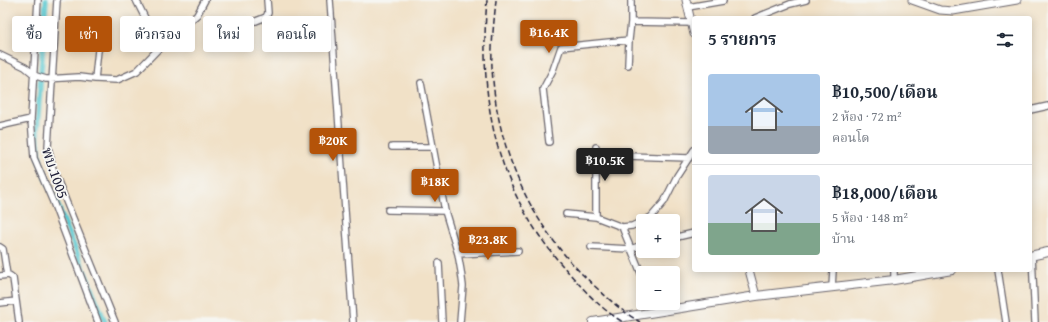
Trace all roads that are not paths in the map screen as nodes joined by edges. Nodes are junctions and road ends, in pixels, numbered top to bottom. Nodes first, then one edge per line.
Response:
1 (38, 0) edge
2 (57, 0) edge
3 (136, 0) edge
4 (205, 0) edge
5 (267, 0) edge
6 (330, 0) edge
7 (631, 0) edge
8 (806, 0) edge
9 (912, 0) edge
10 (1013, 0) edge
11 (723, 1) edge
12 (687, 4) edge
13 (144, 16) edge
14 (195, 16) edge
15 (760, 16) edge
16 (254, 21) edge
17 (631, 22) junction
18 (692, 23) joint
19 (629, 40) junction
20 (98, 52) edge
21 (156, 52) edge
22 (0, 55) edge
23 (628, 65) dead end
24 (35, 75) junction
25 (49, 79) junction
26 (95, 79) junction
27 (421, 82) dead end
28 (1048, 106) edge
29 (1032, 110) edge
30 (31, 119) junction
31 (0, 126) edge
32 (549, 142) dead end
33 (392, 147) dead end
34 (433, 147) junction
35 (596, 147) dead end
36 (692, 153) edge
37 (628, 156) dead end
38 (689, 158) junction
39 (388, 210) dead end
40 (445, 212) junction
41 (566, 214) dead end
42 (596, 217) junction
43 (622, 227) junction
44 (692, 233) edge
45 (680, 236) edge
46 (0, 247) edge
47 (591, 247) dead end
48 (636, 248) edge
49 (630, 249) junction
50 (518, 251) dead end
51 (1048, 252) edge
52 (458, 254) junction
53 (1032, 256) edge
54 (439, 263) dead end
55 (638, 266) edge
56 (1032, 269) edge
57 (750, 272) edge
58 (833, 272) edge
59 (894, 272) edge
60 (940, 272) edge
61 (998, 272) edge
62 (7, 275) junction
63 (0, 276) edge
64 (894, 280) junction
65 (832, 288) junction
66 (756, 296) junction
67 (16, 301) junction
68 (0, 302) edge
69 (657, 311) joint
70 (19, 322) edge
71 (98, 322) edge
72 (115, 322) edge
73 (354, 322) edge
74 (442, 322) edge
75 (460, 322) edge
76 (593, 322) edge
77 (1006, 322) edge
78 (1036, 322) edge

1 - 24 street, พบ.1005
2 - 25 street
3 - 13 street
4 - 14 street
5 - 16 street
6 - 73 street
7 - 17 street
8 - 15 street
9 - 10 street
11 - 12 street
12 - 18 street
17 - 18 street
17 - 19 street
19 - 23 street
19 - 32 street
20 - 26 street
21 - 26 street
22 - 24 street
24 - 25 street
24 - 30 street, พบ.1005
25 - 26 street
25 - 72 street
27 - 34 street
28 - 29 street
30 - 31 street
30 - 71 street, พบ.1005
33 - 34 street
34 - 40 street
35 - 42 street
36 - 38 street
37 - 38 street
38 - 43 street
39 - 40 street
40 - 52 street
41 - 42 street
42 - 43 street
43 - 49 street
44 - 45 street
46 - 62 street
47 - 49 street
48 - 49 street
49 - 55 street
50 - 52 street
51 - 53 main road
52 - 75 street
54 - 74 street
56 - 78 street
57 - 66 street
58 - 65 street
59 - 64 street
60 - 64 main road
61 - 77 street
62 - 63 street
62 - 67 street
64 - 65 main road
65 - 66 main road
66 - 69 main road
67 - 68 street
67 - 70 street
69 - 76 main road

